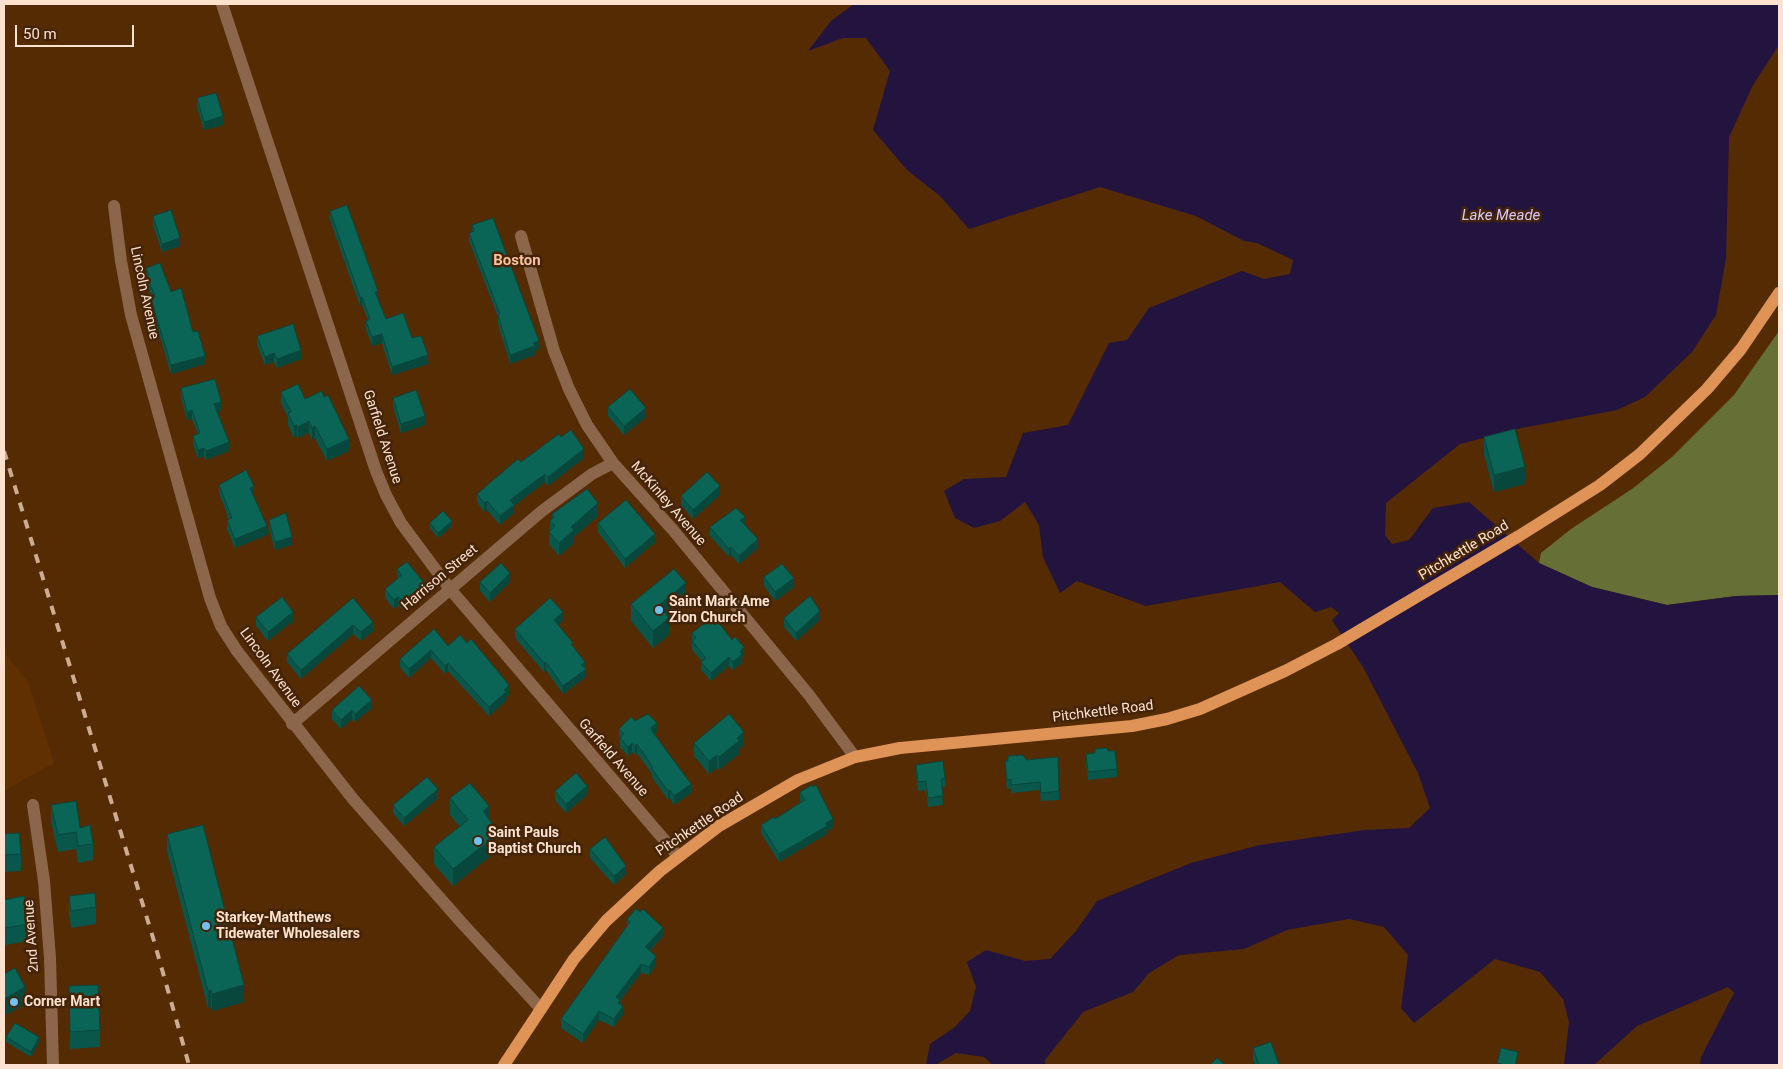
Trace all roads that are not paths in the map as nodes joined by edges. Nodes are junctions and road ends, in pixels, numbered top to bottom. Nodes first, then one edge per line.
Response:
1 (222, 4) edge
2 (114, 206) dead end
3 (521, 236) dead end
4 (1779, 293) edge
5 (613, 463) junction
6 (450, 589) junction
7 (292, 724) junction
8 (855, 757) junction
9 (33, 805) dead end
10 (678, 856) junction
11 (540, 1009) junction
12 (53, 1065) edge
13 (504, 1065) edge

1 - 6 street, Garfield Avenue
2 - 7 street, Lincoln Avenue
3 - 5 street, McKinley Avenue
4 - 8 main road, Pitchkettle Road
5 - 6 street, Harrison Street
5 - 8 street, McKinley Avenue
6 - 7 street, Harrison Street
6 - 10 street, Garfield Avenue
7 - 11 street, Lincoln Avenue
8 - 10 main road, Pitchkettle Road
9 - 12 street, 2nd Avenue
10 - 11 main road, Pitchkettle Road
11 - 13 main road, Pitchkettle Road

